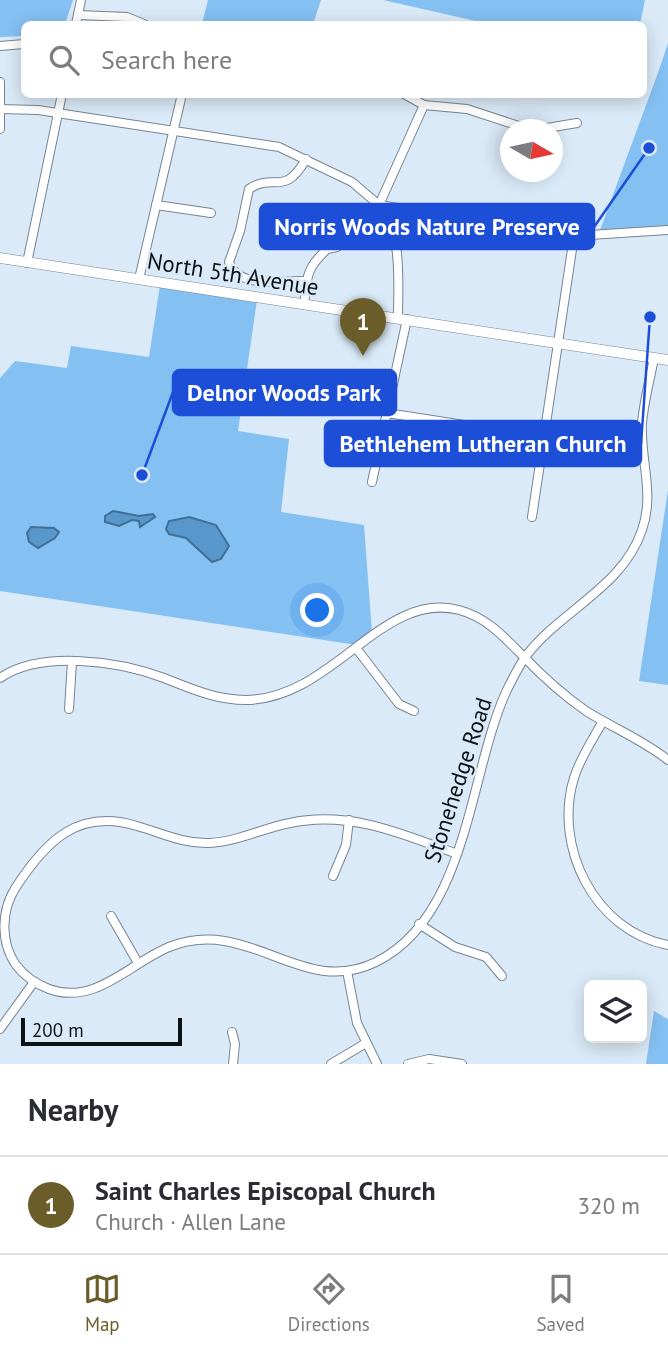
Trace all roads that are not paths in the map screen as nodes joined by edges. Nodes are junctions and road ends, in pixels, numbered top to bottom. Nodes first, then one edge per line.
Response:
1 (81, 0) edge
2 (77, 20) edge
3 (137, 21) edge
4 (21, 44) edge
5 (0, 46) edge
6 (0, 82) edge
7 (61, 98) edge
8 (181, 98) edge
9 (412, 98) edge
10 (424, 104) junction
11 (1, 109) edge
12 (58, 114) junction
13 (500, 120) edge
14 (577, 123) dead end
15 (563, 125) edge
16 (0, 129) edge
17 (173, 132) junction
18 (306, 159) junction
19 (156, 205) junction
20 (379, 205) junction
21 (211, 213) dead end
22 (668, 230) edge
23 (574, 236) junction
24 (327, 248) dead end
25 (0, 258) edge
26 (27, 262) junction
27 (139, 279) junction
28 (307, 281) junction
29 (304, 304) junction
30 (403, 319) junction
31 (560, 344) junction
32 (654, 358) junction
33 (668, 360) edge
34 (387, 413) junction
35 (542, 437) junction
36 (372, 482) dead end
37 (532, 517) dead end
38 (356, 648) junction
39 (524, 658) junction
40 (72, 662) junction
41 (0, 678) edge
42 (69, 709) dead end
43 (414, 711) dead end
44 (603, 721) junction
45 (668, 760) edge
46 (349, 820) junction
47 (457, 854) junction
48 (333, 876) dead end
49 (111, 916) dead end
50 (419, 924) junction
51 (668, 944) edge
52 (138, 963) junction
53 (348, 971) junction
54 (502, 976) dead end
55 (34, 982) junction
56 (0, 1029) edge
57 (232, 1032) dead end
58 (366, 1043) junction
59 (233, 1064) edge
60 (331, 1064) edge
61 (377, 1064) edge
62 (408, 1064) edge
63 (462, 1064) edge

1 - 2 street
2 - 3 street
4 - 5 street
6 - 11 street
7 - 12 street
8 - 17 street
9 - 10 street
10 - 13 street
10 - 20 street
11 - 12 street
11 - 16 street
12 - 17 street
12 - 26 street
14 - 15 street
17 - 18 street
17 - 19 street
18 - 20 street
18 - 28 street
19 - 21 street
19 - 27 street
20 - 23 street
20 - 30 street
22 - 23 street
23 - 31 street
24 - 28 street
25 - 26 main road, North 5th Avenue
26 - 27 main road, North 5th Avenue
27 - 29 main road, North 5th Avenue
28 - 29 street
29 - 30 main road, North 5th Avenue
30 - 31 main road, North 5th Avenue
30 - 34 street
31 - 32 main road, North 5th Avenue
31 - 35 street
32 - 33 main road, North 5th Avenue
32 - 39 street, Stonehedge Road
34 - 35 street
34 - 36 street
35 - 37 street
38 - 39 street
38 - 40 street
38 - 43 street
39 - 44 street
39 - 47 street, Stonehedge Road
40 - 41 street
40 - 42 street
44 - 45 street
44 - 51 street
46 - 47 street
46 - 48 street
46 - 55 street
47 - 50 street, Stonehedge Road
49 - 52 street
50 - 53 street, Stonehedge Road
50 - 54 street
52 - 53 street, Stonehedge Road
52 - 55 street, Stonehedge Road
53 - 58 street
55 - 56 street
57 - 59 street
58 - 60 street
58 - 61 street
62 - 63 street

